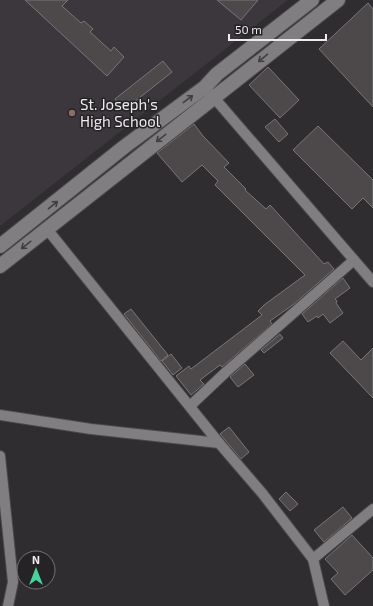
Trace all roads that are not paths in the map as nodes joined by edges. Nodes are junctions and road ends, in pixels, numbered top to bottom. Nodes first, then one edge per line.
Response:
1 (312, 0) edge
2 (338, 0) edge
3 (209, 92) junction
4 (47, 229) junction
5 (0, 246) edge
6 (354, 260) junction
7 (0, 266) edge
8 (373, 282) edge
9 (190, 406) junction
10 (0, 415) edge
11 (219, 443) junction
12 (0, 456) edge
13 (373, 509) edge
14 (314, 559) junction
15 (8, 606) edge
16 (324, 606) edge

1 - 3 main road
2 -> 3 main road
3 -> 4 main road
5 -> 3 main road
3 - 6 street
4 -> 7 main road
4 - 9 street
6 - 8 street
6 - 9 street
9 - 11 street
10 - 11 street
11 - 14 street
12 - 15 street
13 - 14 street
14 - 16 street

